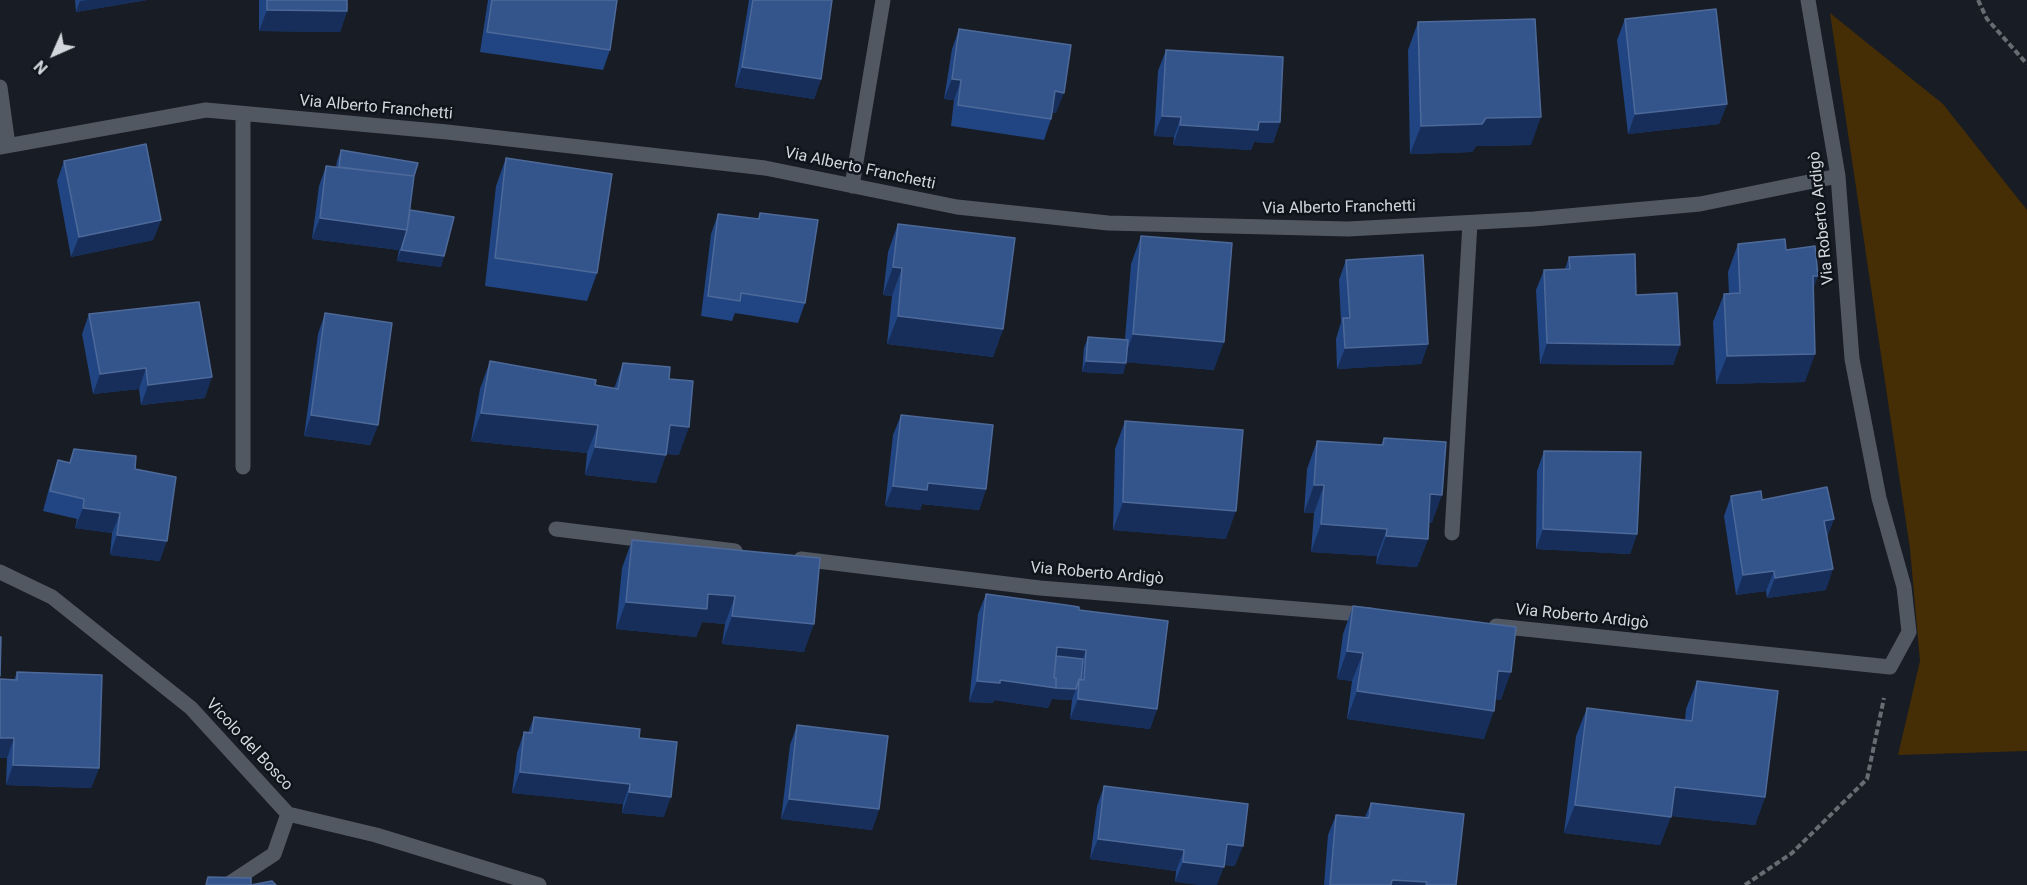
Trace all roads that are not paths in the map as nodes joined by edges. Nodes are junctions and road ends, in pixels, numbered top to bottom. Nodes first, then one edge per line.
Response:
1 (883, 0) edge
2 (1808, 0) edge
3 (0, 87) edge
4 (243, 114) junction
5 (4, 146) edge
6 (1838, 176) junction
7 (852, 186) junction
8 (1470, 223) junction
9 (243, 467) dead end
10 (556, 529) dead end
11 (1452, 533) dead end
12 (745, 552) edge
13 (781, 556) edge
14 (0, 572) edge
15 (1384, 616) edge
16 (1479, 624) edge
17 (288, 814) junction
18 (227, 885) edge
19 (539, 885) edge

1 - 7 street
2 - 6 street, Via Roberto Ardigò
3 - 5 street
4 - 5 street, Via Alberto Franchetti
4 - 7 street, Via Alberto Franchetti
4 - 9 street
6 - 8 street, Via Alberto Franchetti
6 - 16 street, Via Roberto Ardigò
7 - 8 street, Via Alberto Franchetti
8 - 11 street
10 - 12 street
13 - 15 street, Via Roberto Ardigò
14 - 17 street, Vicolo del Bosco
17 - 18 street
17 - 19 street, Vicolo del Bosco

